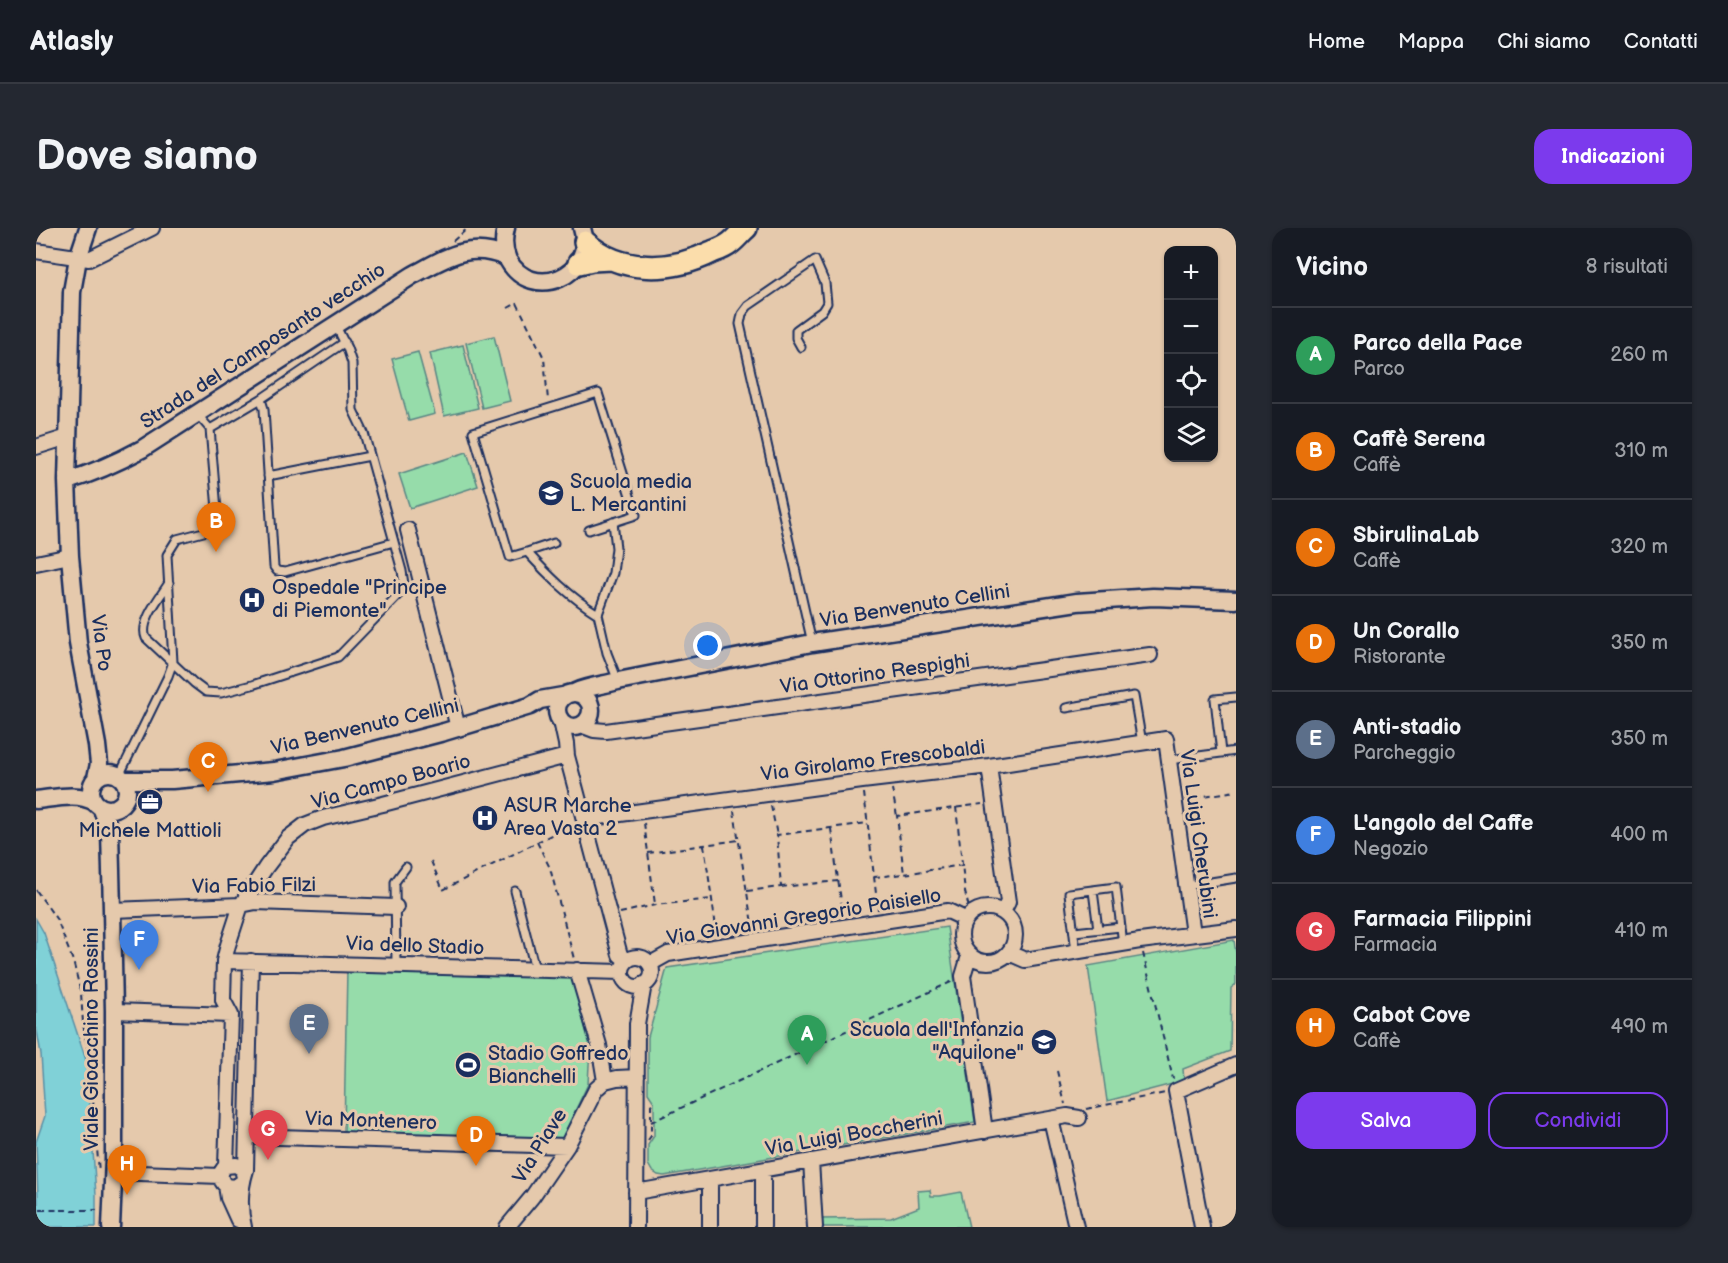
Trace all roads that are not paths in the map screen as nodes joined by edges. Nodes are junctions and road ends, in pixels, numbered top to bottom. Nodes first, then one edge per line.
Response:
1 (88, 228) edge
2 (152, 228) edge
3 (746, 228) edge
4 (505, 234) edge
5 (584, 235) edge
6 (483, 250) junction
7 (36, 251) edge
8 (506, 257) junction
9 (78, 258) junction
10 (611, 259) junction
11 (579, 263) junction
12 (335, 325) junction
13 (345, 342) junction
14 (801, 347) dead end
15 (261, 399) junction
16 (197, 414) junction
17 (210, 429) junction
18 (68, 437) junction
19 (36, 447) edge
20 (370, 456) junction
21 (268, 476) junction
22 (67, 481) junction
23 (613, 522) junction
24 (408, 530) dead end
25 (589, 530) dead end
26 (394, 542) junction
27 (554, 543) dead end
28 (527, 552) junction
29 (70, 556) junction
30 (36, 563) edge
31 (169, 583) junction
32 (1236, 600) edge
33 (597, 614) junction
34 (812, 643) junction
35 (1150, 655) dead end
36 (173, 662) junction
37 (611, 683) junction
38 (1236, 697) edge
39 (1066, 708) dead end
40 (574, 712) junction
41 (458, 728) junction
42 (1166, 739) joint
43 (1142, 743) junction
44 (97, 745) junction
45 (566, 750) junction
46 (1236, 751) edge
47 (1221, 753) junction
48 (1168, 760) junction
49 (989, 766) junction
50 (119, 777) junction
51 (172, 780) junction
52 (95, 781) junction
53 (72, 796) junction
54 (36, 800) edge
55 (123, 802) junction
56 (98, 805) junction
57 (584, 819) junction
58 (110, 851) junction
59 (406, 867) dead end
60 (1236, 878) edge
61 (1186, 886) junction
62 (515, 891) dead end
63 (1093, 891) junction
64 (241, 905) junction
65 (396, 907) junction
66 (112, 910) junction
67 (1003, 912) junction
68 (968, 916) junction
69 (1121, 927) junction
70 (1098, 929) junction
71 (1236, 929) edge
72 (1074, 932) junction
73 (1192, 934) junction
74 (1123, 944) junction
75 (1076, 952) junction
76 (1009, 953) junction
77 (969, 956) junction
78 (224, 961) junction
79 (251, 961) junction
80 (650, 964) junction
81 (396, 965) junction
82 (624, 966) junction
83 (535, 969) junction
84 (577, 970) junction
85 (630, 984) junction
86 (645, 984) junction
87 (114, 1011) junction
88 (231, 1015) junction
89 (637, 1024) junction
90 (1236, 1065) edge
91 (637, 1077) junction
92 (605, 1081) junction
93 (1071, 1115) road end
94 (1051, 1119) junction
95 (985, 1131) junction
96 (247, 1136) junction
97 (567, 1146) junction
98 (811, 1161) junction
99 (763, 1170) junction
100 (106, 1172) junction
101 (226, 1173) junction
102 (243, 1179) junction
103 (710, 1180) junction
104 (636, 1192) junction
105 (111, 1227) edge
106 (243, 1227) edge
107 (507, 1227) edge
108 (636, 1227) edge
109 (710, 1227) edge
110 (763, 1227) edge
111 (815, 1227) edge
112 (1076, 1227) edge
113 (1202, 1227) edge

1 - 9 street, Via Po
2 - 9 street
3 - 10 main road
4 - 6 street, Strada del Camposanto vecchio
4 - 8 street
5 - 10 main road
5 - 11 street
6 - 8 street, Strada del Camposanto vecchio
6 - 12 street, Strada del Camposanto vecchio
7 - 9 street
8 - 11 street
9 - 18 street, Via Po
10 - 11 main road
12 - 13 lane
12 - 16 street, Strada del Camposanto vecchio
13 - 15 lane
13 - 20 lane
14 - 34 lane
15 - 17 lane
15 - 21 lane
16 - 17 lane
16 - 22 street, Strada del Camposanto vecchio
17 - 31 lane
18 - 19 street
18 - 22 street, Via Po
20 - 21 lane
20 - 26 lane
21 - 26 lane
22 - 29 street, Via Po
23 - 25 lane
23 - 28 lane
23 - 33 lane
24 - 41 street
26 - 36 lane
27 - 28 lane
28 - 33 lane
29 - 30 street
29 - 44 street, Via Po
31 - 36 lane
31 - 36 lane
32 - 34 street, Via Benvenuto Cellini
33 - 37 lane
34 - 37 street, Via Benvenuto Cellini
35 - 40 street, Via Ottorino Respighi
36 - 50 lane
37 - 40 street
38 - 47 lane
39 - 43 lane
40 - 41 street, Via Benvenuto Cellini
40 - 45 street
41 - 51 street, Via Benvenuto Cellini
42 - 43 street, Via Girolamo Frescobaldi
42 - 48 street, Via Luigi Cherubini
43 - 49 street, Via Girolamo Frescobaldi
44 - 50 street, Via Po
44 - 52 street, Via Po
45 - 57 street
45 - 64 street, Via Campo Boario
46 - 47 lane
47 - 48 lane
48 - 61 street, Via Luigi Cherubini
49 - 57 street, Via Girolamo Frescobaldi
49 - 67 street
50 - 51 street, Via Benvenuto Cellini
50 - 52 street
50 - 55 street
51 - 55 street, Via Benvenuto Cellini
52 - 53 street
52 - 56 street
53 - 54 street
53 - 56 street
55 - 56 street
55 - 58 street, Viale Gioacchino Rossini
56 - 58 street, Viale Gioacchino Rossini
57 - 82 street
58 - 66 street, Viale Gioacchino Rossini
59 - 65 lane
60 - 61 lane
61 - 73 street, Via Luigi Cherubini
62 - 83 lane
63 - 69 lane
63 - 70 lane
63 - 72 lane
64 - 65 street, Via Fabio Filzi
64 - 66 street, Via Fabio Filzi
64 - 78 street, Via Campo Boario
65 - 81 lane
66 - 87 street, Viale Gioacchino Rossini
67 - 68 street
67 - 76 street
68 - 77 street
68 - 80 street, Via Giovanni Gregorio Paisiello
69 - 70 lane
69 - 74 lane
70 - 72 lane
71 - 73 street
72 - 75 lane
73 - 74 street
74 - 75 street
75 - 76 street
76 - 77 street
77 - 95 street
78 - 79 street, Via dello Stadio
78 - 88 street, Via Campo Boario
79 - 81 street, Via dello Stadio
79 - 96 street
80 - 82 street
80 - 86 street
81 - 83 street, Via dello Stadio
82 - 84 street, Via dello Stadio
82 - 85 street
83 - 84 street, Via dello Stadio
84 - 92 street
85 - 86 street
85 - 89 street
86 - 89 street
87 - 88 street
87 - 100 street, Viale Gioacchino Rossini
88 - 101 street
89 - 91 street
90 - 113 street
91 - 92 street
91 - 104 street
92 - 97 street, Via Piave
93 - 94 street, Via Luigi Boccherini
94 - 95 street, Via Luigi Boccherini
94 - 112 street
95 - 98 street, Via Luigi Boccherini
96 - 97 street, Via Montenero
96 - 101 street
96 - 102 street
97 - 107 street, Via Piave
98 - 99 street, Via Luigi Boccherini
98 - 111 street
99 - 103 street, Via Luigi Boccherini
99 - 110 street
100 - 101 street
100 - 105 street, Viale Gioacchino Rossini
101 - 102 street
101 - 102 street
101 - 106 street
102 - 106 street
103 - 104 street, Via Luigi Boccherini
103 - 109 street
104 - 108 street

